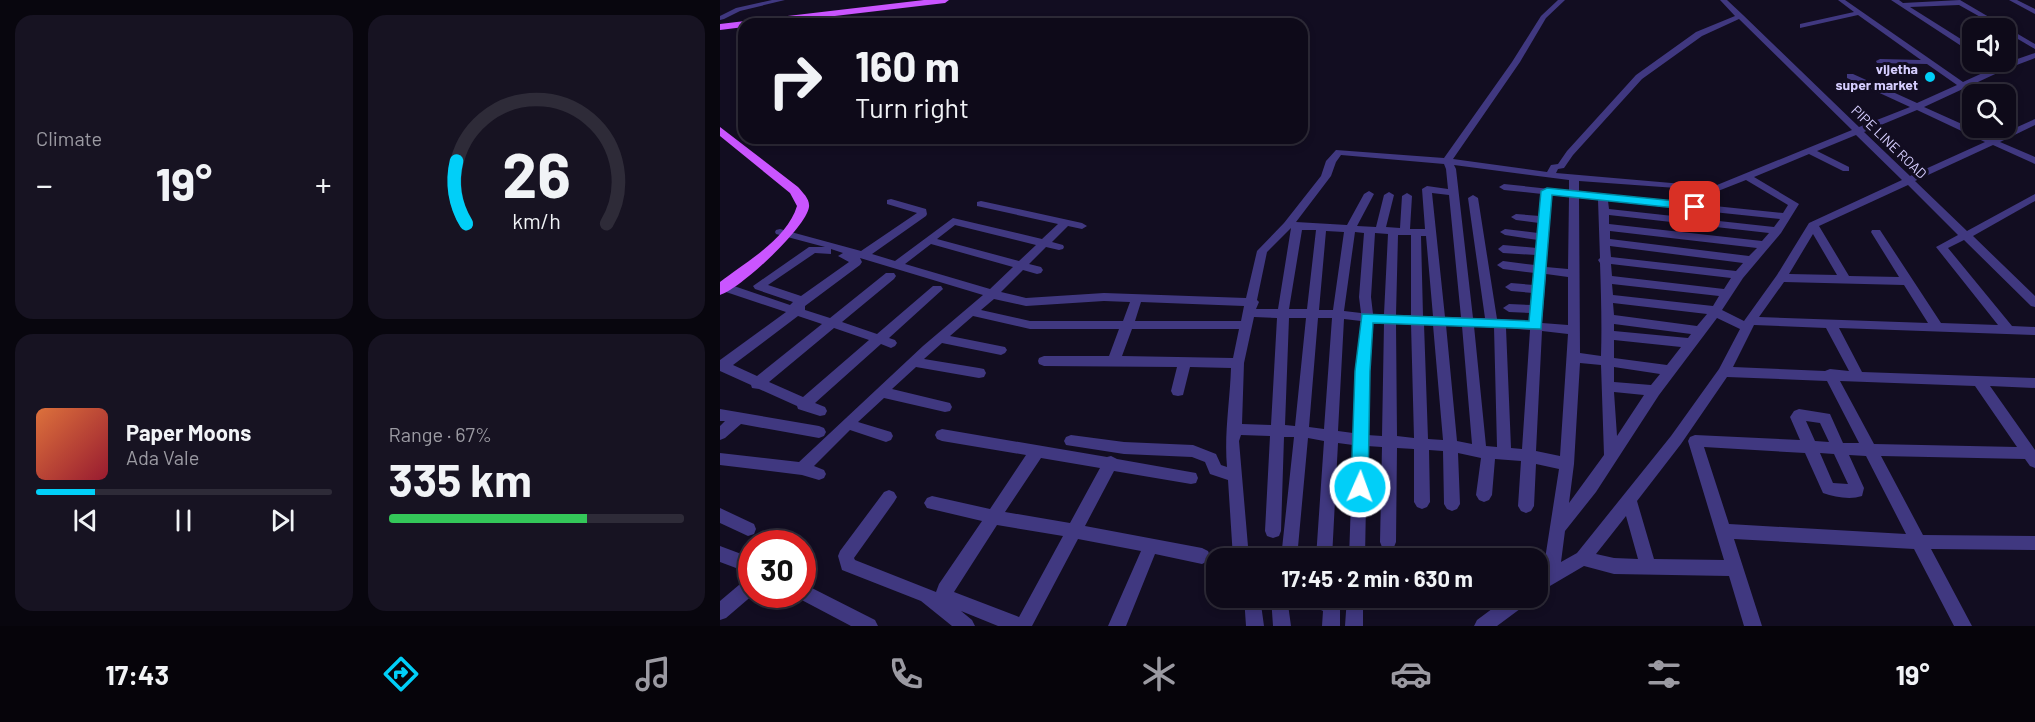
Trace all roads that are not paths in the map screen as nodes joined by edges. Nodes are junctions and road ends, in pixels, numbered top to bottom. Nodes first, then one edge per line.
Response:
1 (782, 0) edge
2 (925, 0) edge
3 (945, 0) edge
4 (1562, 0) edge
5 (1723, 0) edge
6 (1841, 0) edge
7 (1894, 0) edge
8 (2012, 0) edge
9 (1957, 1) edge
10 (1902, 6) junction
11 (2035, 12) edge
12 (1860, 13) junction
13 (1740, 16) junction
14 (765, 18) edge
15 (770, 18) edge
16 (1986, 18) edge
17 (738, 21) edge
18 (738, 21) edge
19 (721, 23) edge
20 (1803, 26) dead end
21 (2016, 35) edge
22 (1962, 43) edge
23 (2035, 46) edge
24 (2035, 55) edge
25 (1880, 61) dead end
26 (1927, 62) junction
27 (2016, 62) edge
28 (1992, 72) edge
29 (1850, 76) dead end
30 (1964, 84) edge
31 (1962, 85) joint
32 (1916, 107) junction
33 (2035, 122) edge
34 (720, 130) edge
35 (1858, 130) junction
36 (720, 139) edge
37 (1994, 143) junction
38 (1810, 151) junction
39 (1447, 161) junction
40 (2035, 161) edge
41 (1846, 169) dead end
42 (1551, 174) junction
43 (1748, 177) junction
44 (1574, 178) junction
45 (1908, 180) junction
46 (1504, 187) dead end
47 (1714, 188) junction
48 (1547, 191) junction
49 (1452, 192) junction
50 (1369, 194) dead end
51 (1573, 194) junction
52 (1389, 195) dead end
53 (1407, 196) dead end
54 (1603, 197) junction
55 (2035, 197) edge
56 (1473, 198) dead end
57 (891, 202) dead end
58 (981, 204) dead end
59 (1718, 209) junction
60 (1603, 211) junction
61 (1785, 216) junction
62 (1516, 217) dead end
63 (1545, 220) junction
64 (1065, 223) junction
65 (1293, 225) junction
66 (1813, 225) junction
67 (1082, 226) dead end
68 (1603, 227) junction
69 (1321, 229) junction
70 (1350, 229) junction
71 (1393, 231) junction
72 (1777, 231) junction
73 (784, 232) junction
74 (1504, 232) dead end
75 (1876, 232) dead end
76 (1431, 233) junction
77 (1967, 235) junction
78 (1544, 237) junction
79 (930, 240) junction
80 (1604, 242) junction
81 (1043, 244) junction
82 (1764, 246) junction
83 (1059, 248) dead end
84 (1503, 249) dead end
85 (1542, 252) junction
86 (863, 255) junction
87 (1604, 260) junction
88 (1752, 260) junction
89 (1503, 265) dead end
90 (1020, 267) junction
91 (854, 268) dead end
92 (1037, 270) dead end
93 (1540, 270) junction
94 (894, 271) junction
95 (1574, 274) junction
96 (1739, 275) junction
97 (1781, 278) junction
98 (1605, 279) junction
99 (1845, 279) junction
100 (1909, 281) junction
101 (721, 286) edge
102 (1511, 287) dead end
103 (937, 290) dead end
104 (1539, 290) junction
105 (1727, 293) junction
106 (992, 294) junction
107 (1137, 298) junction
108 (1607, 298) junction
109 (2035, 303) edge
110 (797, 307) junction
111 (1251, 308) junction
112 (1509, 308) dead end
113 (1537, 309) junction
114 (1716, 311) junction
115 (973, 312) junction
116 (1283, 312) junction
117 (1313, 313) junction
118 (1338, 314) junction
119 (1367, 318) junction
120 (1389, 319) junction
121 (1608, 319) junction
122 (1416, 320) junction
123 (1440, 321) junction
124 (833, 322) junction
125 (1466, 322) junction
126 (1496, 323) junction
127 (1749, 324) junction
128 (1830, 324) junction
129 (1127, 325) junction
130 (1246, 326) junction
131 (1536, 326) junction
132 (1938, 328) junction
133 (1574, 330) junction
134 (2009, 330) junction
135 (1699, 331) junction
136 (2035, 331) edge
137 (1606, 335) junction
138 (942, 339) junction
139 (885, 341) junction
140 (1689, 343) junction
141 (1001, 351) dead end
142 (1574, 357) junction
143 (1606, 360) junction
144 (1044, 361) dead end
145 (1114, 361) junction
146 (913, 362) junction
147 (1185, 362) junction
148 (1238, 363) junction
149 (721, 366) edge
150 (1670, 370) junction
151 (1724, 372) junction
152 (979, 373) dead end
153 (1830, 375) junction
154 (1858, 376) junction
155 (1979, 381) junction
156 (757, 384) junction
157 (2035, 384) edge
158 (1607, 386) junction
159 (1179, 391) dead end
160 (881, 392) junction
161 (1654, 392) junction
162 (803, 405) junction
163 (945, 406) dead end
164 (820, 411) dead end
165 (720, 415) edge
166 (738, 419) junction
167 (847, 424) junction
168 (1277, 430) junction
169 (819, 432) dead end
170 (1235, 432) junction
171 (1303, 432) junction
172 (720, 434) edge
173 (886, 435) dead end
174 (942, 435) dead end
175 (1330, 436) junction
176 (1361, 440) junction
177 (1676, 440) junction
178 (1071, 441) dead end
179 (1695, 441) junction
180 (1391, 442) junction
181 (1422, 443) junction
182 (1450, 446) junction
183 (1811, 447) junction
184 (1839, 449) junction
185 (1870, 450) junction
186 (1037, 451) junction
187 (1484, 452) junction
188 (1504, 454) junction
189 (1529, 456) junction
190 (1611, 457) junction
191 (2032, 457) edge
192 (720, 459) edge
193 (1111, 462) junction
194 (1567, 464) junction
195 (801, 469) junction
196 (819, 474) dead end
197 (1234, 476) junction
198 (1191, 478) dead end
199 (1484, 495) dead end
200 (889, 497) dead end
201 (1629, 500) junction
202 (1422, 502) dead end
203 (932, 503) dead end
204 (1452, 504) dead end
205 (1526, 506) dead end
206 (720, 515) edge
207 (993, 517) junction
208 (748, 529) dead end
209 (1557, 529) junction
210 (1074, 531) junction
211 (1273, 531) dead end
212 (1722, 531) junction
213 (1388, 542) dead end
214 (1919, 542) junction
215 (2035, 543) edge
216 (1151, 546) junction
217 (1240, 548) edge
218 (1247, 548) edge
219 (1290, 548) edge
220 (1324, 548) edge
221 (1357, 548) edge
222 (720, 554) edge
223 (1202, 556) dead end
224 (1583, 558) junction
225 (738, 561) edge
226 (1648, 567) junction
227 (1734, 568) junction
228 (1551, 576) junction
229 (1548, 578) edge
230 (738, 597) edge
231 (816, 598) edge
232 (1245, 608) edge
233 (1253, 608) edge
234 (1280, 608) edge
235 (1332, 608) edge
236 (1355, 608) edge
237 (1507, 608) edge
238 (720, 612) edge
239 (869, 626) edge
240 (966, 626) edge
241 (1022, 626) edge
242 (1117, 626) edge
243 (1247, 626) edge
244 (1255, 626) edge
245 (1282, 626) edge
246 (1331, 626) edge
247 (1354, 626) edge
248 (1483, 626) edge
249 (1753, 626) edge
250 (1963, 626) edge

1 - 19 street
2 - 14 main road
3 - 15 main road
4 - 39 street
5 - 13 street, PIPE LINE ROAD
6 - 12 street
7 - 10 street
8 - 11 street
9 - 10 street
9 - 16 street
10 - 22 street
12 - 20 street
12 - 26 street
13 - 35 street, PIPE LINE ROAD
13 - 42 street
17 - 19 main road
18 - 19 main road
21 - 23 street
24 - 27 street
25 - 26 street
26 - 31 street
28 - 30 street
29 - 32 street
31 - 32 street
32 - 35 street
32 - 37 street
33 - 37 street
34 - 73 main road
35 - 38 street
35 - 45 street, PIPE LINE ROAD
36 - 73 main road
37 - 40 street
37 - 45 street
38 - 41 street
38 - 43 street
39 - 42 street
39 - 49 street
39 - 65 street
42 - 44 street
43 - 47 street
43 - 61 street
44 - 47 street
44 - 51 street
45 - 66 street
45 - 77 street, PIPE LINE ROAD
46 - 48 street
47 - 59 street
48 - 51 street
48 - 63 street
49 - 76 street
49 - 125 street
50 - 70 street
51 - 54 street
51 - 95 street
52 - 71 street
53 - 71 street
54 - 59 street
54 - 60 street
55 - 77 street
56 - 126 street
57 - 86 street
58 - 64 street
59 - 61 street
60 - 68 street
60 - 72 street
61 - 72 street
62 - 63 street
63 - 78 street
64 - 67 street
64 - 81 street
65 - 69 street
65 - 111 street
65 - 116 street
66 - 97 street
66 - 99 street
68 - 80 street
68 - 82 street
69 - 70 street
69 - 117 street
70 - 71 street
70 - 118 street
71 - 76 street
71 - 119 street
71 - 120 street
71 - 122 street
72 - 82 street
73 - 86 street
73 - 101 main road
74 - 78 street
75 - 100 street
76 - 123 street
77 - 109 street, PIPE LINE ROAD
77 - 134 street
78 - 85 street
79 - 81 street
79 - 90 street
79 - 94 street
80 - 87 street
80 - 88 street
81 - 83 street
81 - 90 street
82 - 88 street
84 - 85 street
85 - 93 street
86 - 94 street
87 - 96 street
87 - 98 street
88 - 96 street
89 - 93 street
90 - 92 street
90 - 106 street
91 - 110 street
93 - 95 street
93 - 104 street
94 - 106 street
94 - 124 street
95 - 133 street
96 - 105 street
97 - 99 street
97 - 127 street
98 - 105 street
98 - 108 street
99 - 100 street
100 - 132 street
101 - 110 street
102 - 104 street
103 - 139 street
104 - 113 street
105 - 114 street
106 - 107 street
106 - 115 street
107 - 111 street
107 - 129 street
108 - 114 street
108 - 121 street
110 - 110 street
110 - 124 street
110 - 149 street
111 - 116 street
111 - 130 street
112 - 113 street
113 - 131 street
114 - 127 street
114 - 135 street
115 - 129 street
115 - 138 street
116 - 117 street
116 - 168 street
117 - 118 street
117 - 171 street
118 - 119 street
118 - 175 street
119 - 120 street
119 - 176 street
120 - 122 street
120 - 180 street
121 - 135 street
121 - 137 street
122 - 123 street
122 - 181 street
123 - 125 street
123 - 182 street
124 - 139 street
124 - 156 street
125 - 126 street
125 - 187 street
126 - 131 street
126 - 188 street
127 - 128 street
127 - 151 street
128 - 132 street
128 - 154 street
129 - 130 street
129 - 145 street
130 - 148 street
131 - 133 street
131 - 189 street
132 - 134 street
133 - 142 street
134 - 136 street
135 - 140 street
137 - 140 street
137 - 143 street
138 - 141 street
138 - 146 street
139 - 162 street
140 - 150 street
142 - 143 street
142 - 194 street
143 - 150 street
143 - 158 street
144 - 145 street
145 - 147 street
146 - 152 street
146 - 160 street
147 - 148 street
147 - 159 street
148 - 170 street
149 - 156 street
150 - 161 street
151 - 153 street
151 - 177 street
153 - 154 street
153 - 185 street
154 - 155 street
155 - 157 street
155 - 191 street
156 - 162 street
158 - 161 street
158 - 190 street
160 - 163 street
160 - 167 street
161 - 190 street
162 - 164 street
165 - 166 street
166 - 169 street
166 - 172 street
167 - 173 street
167 - 195 street
168 - 170 street
168 - 171 street
168 - 211 street
170 - 197 street
170 - 218 street
171 - 175 street
171 - 219 street
174 - 186 street
175 - 176 street
175 - 220 street
176 - 180 street
176 - 221 street
177 - 179 street
177 - 201 street
178 - 197 street
179 - 183 street
179 - 212 street
180 - 181 street
180 - 213 street
181 - 182 street
181 - 202 street
182 - 187 street
182 - 204 street
183 - 184 street
183 - 184 street
183 - 184 street
184 - 185 street
185 - 191 street
185 - 214 street
186 - 193 street
186 - 207 street
187 - 188 street
187 - 199 street
188 - 189 street
189 - 194 street
189 - 205 street
190 - 209 street
192 - 195 street
193 - 198 street
193 - 210 street
194 - 209 street
195 - 196 street
197 - 217 street
200 - 240 street
201 - 224 street
201 - 226 street
203 - 207 street
206 - 208 street
207 - 210 street
207 - 241 street
209 - 228 street
210 - 216 street
210 - 241 street
212 - 214 street
212 - 227 street
214 - 215 street
214 - 250 street
216 - 223 street
216 - 242 street
222 - 225 street
224 - 226 street
224 - 228 street
226 - 227 street
227 - 249 street
228 - 229 street
230 - 238 street
231 - 239 street
232 - 243 street
233 - 244 street
234 - 245 street
235 - 246 street
236 - 247 street
237 - 248 street

